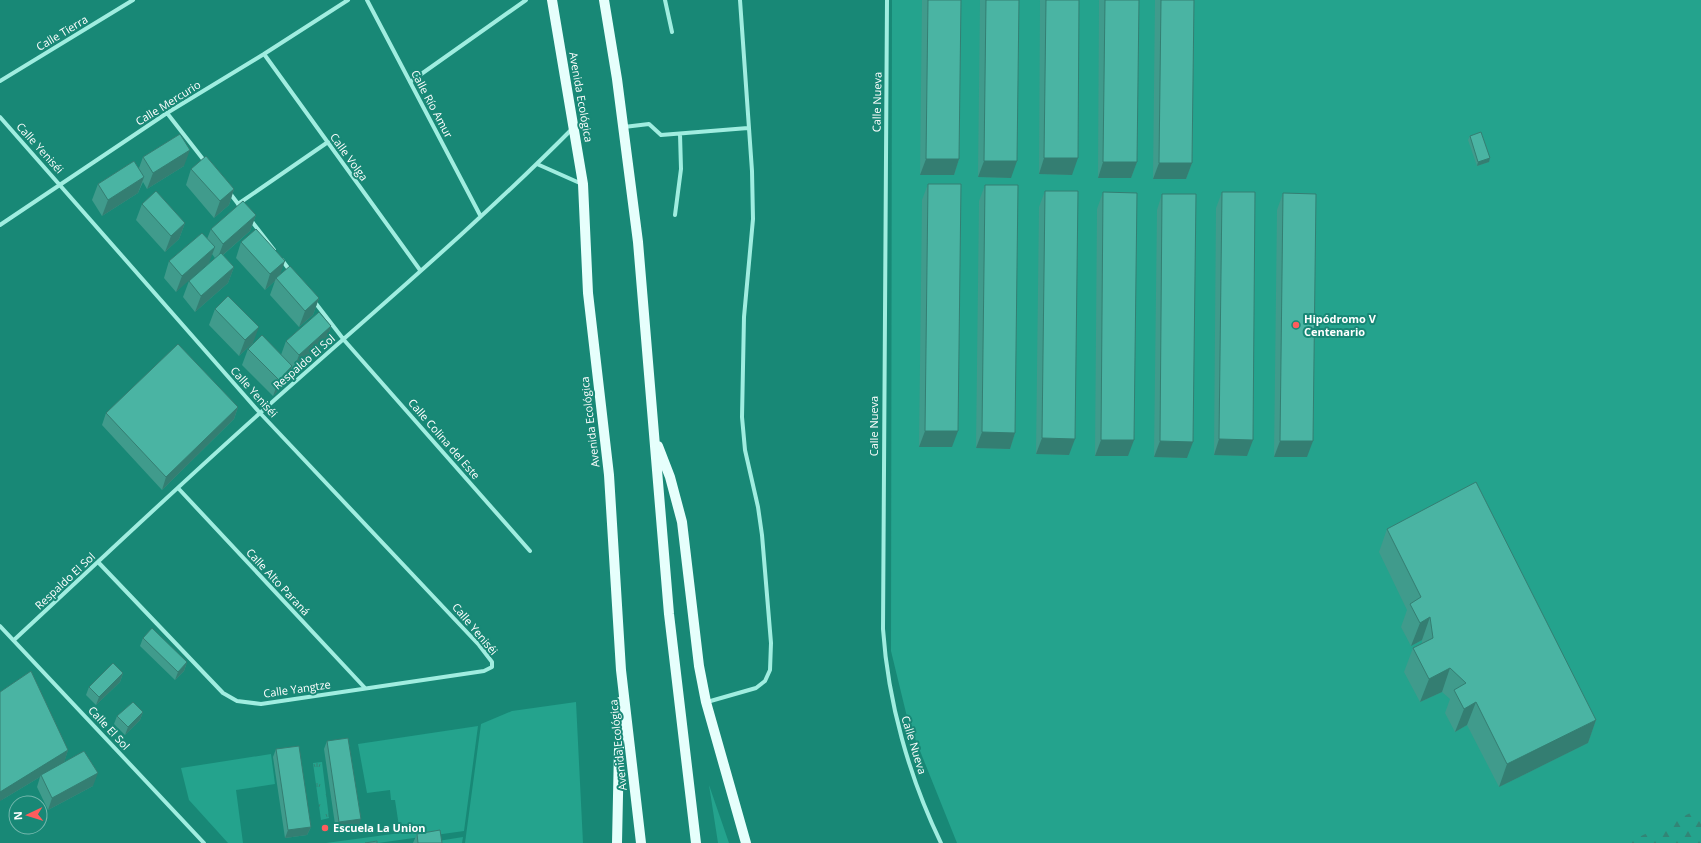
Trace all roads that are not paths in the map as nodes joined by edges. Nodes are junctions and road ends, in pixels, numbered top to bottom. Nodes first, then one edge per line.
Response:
1 (133, 0) edge
2 (348, 0) edge
3 (367, 0) edge
4 (526, 0) edge
5 (552, 0) edge
6 (604, 0) edge
7 (665, 0) edge
8 (740, 0) edge
9 (887, 0) edge
10 (672, 32) dead end
11 (264, 54) junction
12 (0, 81) edge
13 (410, 82) junction
14 (167, 113) junction
15 (0, 117) edge
16 (574, 126) junction
17 (624, 127) junction
18 (748, 128) junction
19 (680, 134) junction
20 (328, 142) junction
21 (537, 164) junction
22 (209, 167) edge
23 (60, 184) junction
24 (583, 184) junction
25 (223, 186) edge
26 (238, 204) junction
27 (675, 215) dead end
28 (480, 216) junction
29 (0, 225) edge
30 (420, 270) junction
31 (296, 278) edge
32 (310, 296) edge
33 (344, 340) junction
34 (260, 413) junction
35 (653, 435) junction
36 (178, 488) junction
37 (530, 551) dead end
38 (98, 562) junction
39 (0, 626) edge
40 (14, 640) junction
41 (621, 670) junction
42 (484, 671) joint
43 (365, 688) junction
44 (706, 702) junction
45 (204, 843) edge
46 (617, 843) edge
47 (641, 843) edge
48 (696, 843) edge
49 (746, 843) edge
50 (941, 843) edge

1 - 12 street, Calle Tierra
2 - 11 street, Calle Mercurio
3 - 13 street, Calle Río Amur
4 - 13 street
5 - 16 main road, Avenida Ecológica
6 - 17 main road
7 - 10 street
8 - 18 street
9 - 50 street, Calle Nueva
11 - 14 street, Calle Mercurio
11 - 20 street, Calle Volga
13 - 28 street, Calle Río Amur
14 - 22 street
14 - 23 street, Calle Mercurio
15 - 23 street, Calle Yeniséi
16 - 21 street, Respaldo El Sol
16 - 24 main road, Avenida Ecológica
17 - 19 street
17 - 35 main road
18 - 19 street
18 - 44 street
19 - 27 street
20 - 26 street
20 - 30 street, Calle Volga
21 - 24 street
21 - 28 street, Respaldo El Sol
23 - 29 street, Calle Mercurio
23 - 34 street, Calle Yeniséi
24 - 41 main road, Avenida Ecológica
25 - 26 street
26 - 31 street
28 - 30 street, Respaldo El Sol
30 - 33 street, Respaldo El Sol
32 - 33 street, Calle Colina del Este
33 - 34 street, Respaldo El Sol
33 - 37 street, Calle Colina del Este
34 - 36 street, Respaldo El Sol
34 - 42 street, Calle Yeniséi
35 - 44 main road
35 - 48 main road
36 - 38 street, Respaldo El Sol
36 - 43 street, Calle Alto Paraná
38 - 40 street, Respaldo El Sol
38 - 43 street, Calle Yangtze
39 - 40 street, Calle El Sol
40 - 45 street, Calle El Sol
41 - 46 main road
41 - 47 main road, Avenida Ecológica
42 - 43 street, Calle Yangtze
44 - 49 main road

